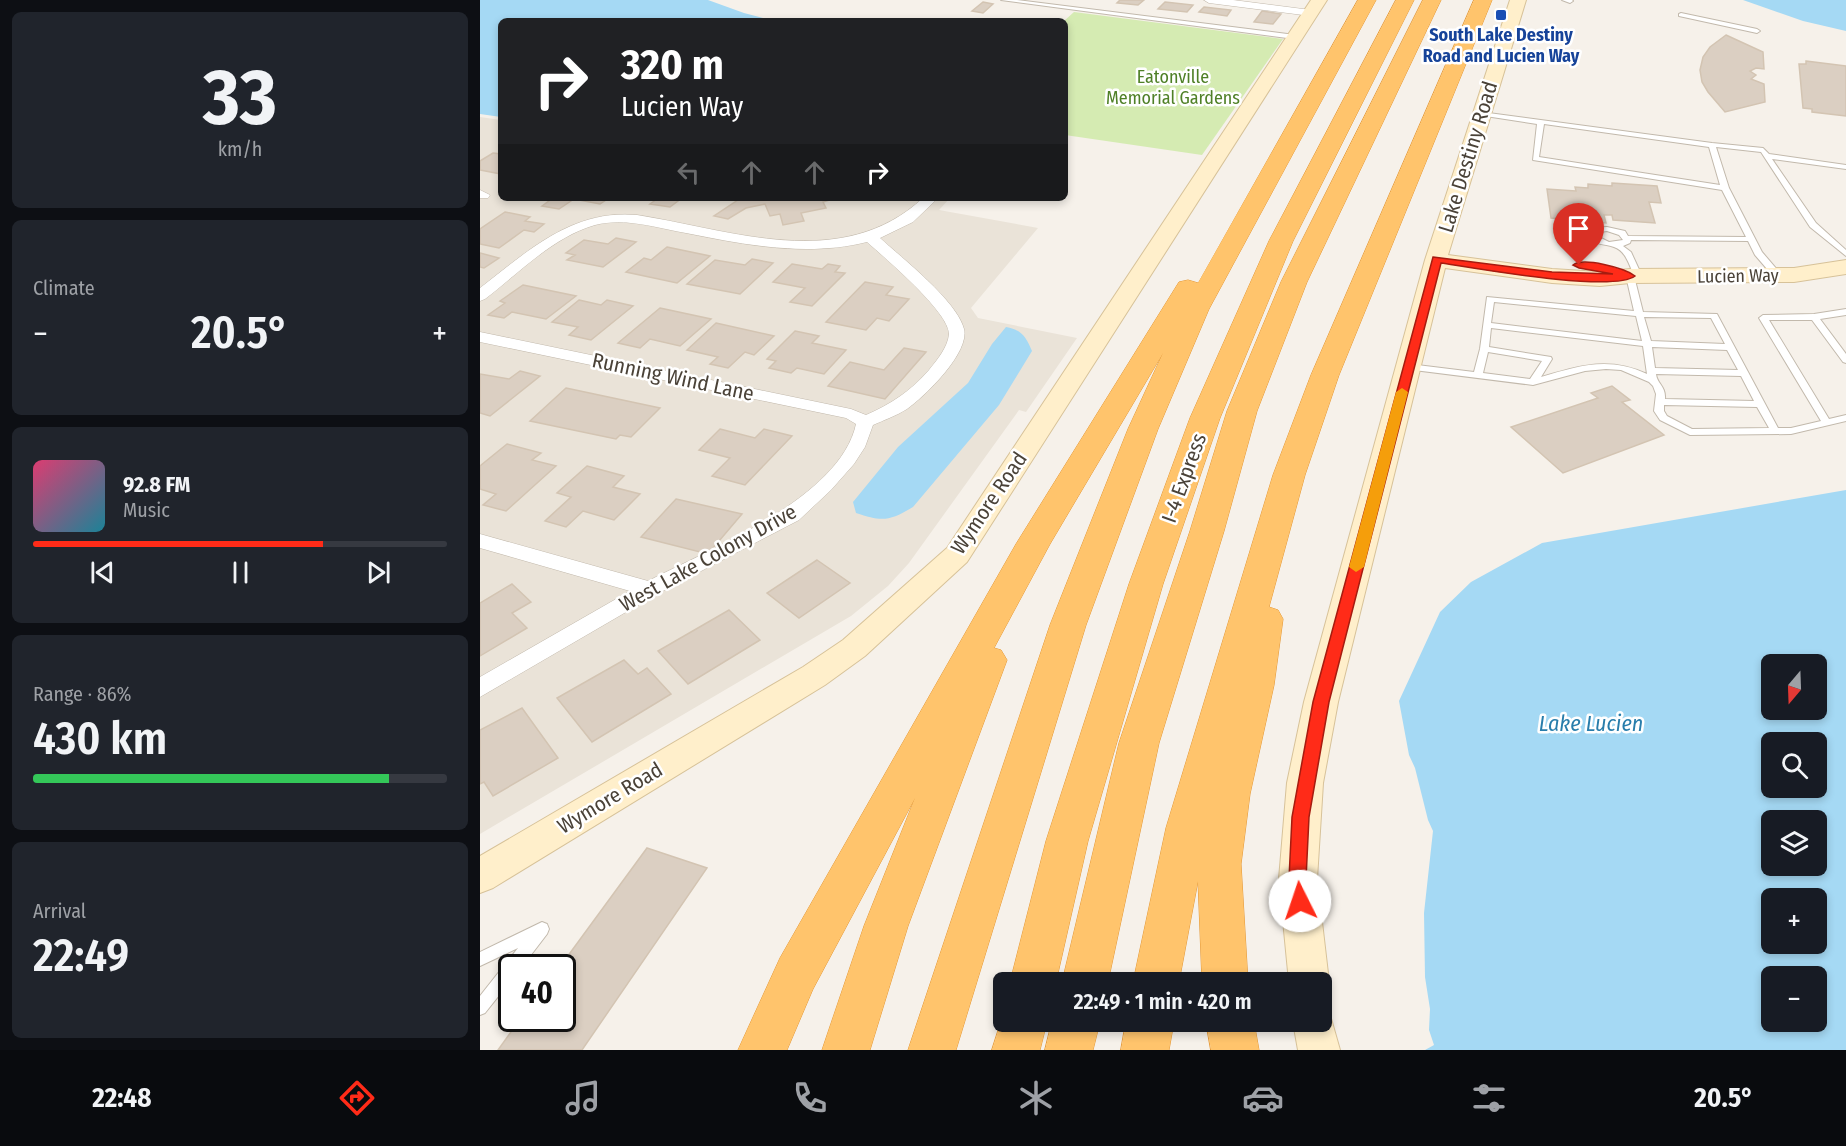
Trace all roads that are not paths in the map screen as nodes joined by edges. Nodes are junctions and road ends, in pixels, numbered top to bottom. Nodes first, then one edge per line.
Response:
1 (1004, 0) edge
2 (1209, 0) edge
3 (1367, 0) edge
4 (1405, 0) edge
5 (1432, 0) edge
6 (1482, 0) edge
7 (1518, 0) edge
8 (1565, 0) edge
9 (1570, 1) edge
10 (1681, 15) dead end
11 (1309, 16) edge
12 (1757, 31) dead end
13 (1481, 114) junction
14 (1541, 122) junction
15 (1712, 145) junction
16 (1767, 156) junction
17 (1846, 167) edge
18 (1725, 188) junction
19 (927, 201) edge
20 (871, 237) junction
21 (1235, 237) junction
22 (1627, 238) junction
23 (1751, 239) junction
24 (1616, 245) junction
25 (1438, 253) junction
26 (1846, 254) edge
27 (1846, 267) edge
28 (1777, 275) junction
29 (1634, 276) junction
30 (480, 296) edge
31 (1846, 312) edge
32 (1640, 314) junction
33 (1814, 317) junction
34 (1488, 325) junction
35 (480, 337) edge
36 (1647, 344) junction
37 (1730, 347) junction
38 (1484, 349) junction
39 (1846, 360) edge
40 (1409, 368) junction
41 (1744, 374) junction
42 (1478, 375) junction
43 (1652, 375) junction
44 (1533, 382) junction
45 (1660, 402) junction
46 (1761, 404) junction
47 (1846, 418) edge
48 (864, 422) junction
49 (1826, 422) junction
50 (1775, 431) junction
51 (1289, 475) junction
52 (480, 541) edge
53 (1032, 544) junction
54 (650, 589) junction
55 (480, 688) edge
56 (480, 876) edge
57 (480, 959) edge
58 (1035, 972) edge
59 (1087, 972) edge
60 (1158, 972) edge
61 (1224, 972) edge
62 (1307, 972) edge
63 (480, 1008) edge
64 (1020, 1032) edge
65 (1074, 1032) edge
66 (1148, 1032) edge
67 (1232, 1032) edge
68 (1315, 1032) edge
69 (762, 1050) edge
70 (846, 1050) edge
71 (932, 1050) edge
72 (1016, 1050) edge
73 (1069, 1050) edge
74 (1145, 1050) edge
75 (1235, 1050) edge
76 (1318, 1050) edge

1 - 11 lane
2 - 11 street
3 - 21 highway
4 - 58 highway, I-4 Express
5 - 59 highway, I-4 Express
6 - 51 highway
7 - 13 street, Lake Destiny Road
8 - 9 lane
10 - 12 lane
11 - 56 street, Wymore Road
13 - 14 lane
13 - 25 street, Lake Destiny Road
14 - 15 lane
14 - 18 lane
15 - 16 lane
15 - 18 lane
16 - 17 lane
16 - 26 lane
18 - 23 lane
19 - 20 street
20 - 30 street
20 - 48 street
21 - 53 highway
21 - 71 highway
22 - 23 lane
22 - 24 lane
22 - 24 lane
23 - 28 lane
24 - 29 lane
25 - 29 street, Lucien Way
25 - 40 street, Lake Destiny Road
27 - 28 street, Lucien Way
28 - 29 street, Lucien Way
29 - 32 lane
31 - 33 lane
32 - 34 lane
32 - 36 lane
32 - 37 lane
33 - 39 lane
33 - 49 lane
34 - 36 lane
34 - 38 lane
35 - 48 street, Running Wind Lane
36 - 37 lane
36 - 43 lane
37 - 41 lane
38 - 42 lane
38 - 44 lane
40 - 42 lane
40 - 62 street, Lake Destiny Road
41 - 43 lane
41 - 46 lane
42 - 44 lane
43 - 44 lane
43 - 45 lane
45 - 46 lane
45 - 50 lane
46 - 50 lane
47 - 49 lane
48 - 54 street, West Lake Colony Drive
49 - 50 lane
51 - 60 highway
51 - 61 highway
52 - 54 street
53 - 69 highway
53 - 70 highway
54 - 55 street, West Lake Colony Drive
57 - 63 lane
64 - 72 highway
65 - 73 highway
66 - 74 highway
67 - 75 highway
68 - 76 street

